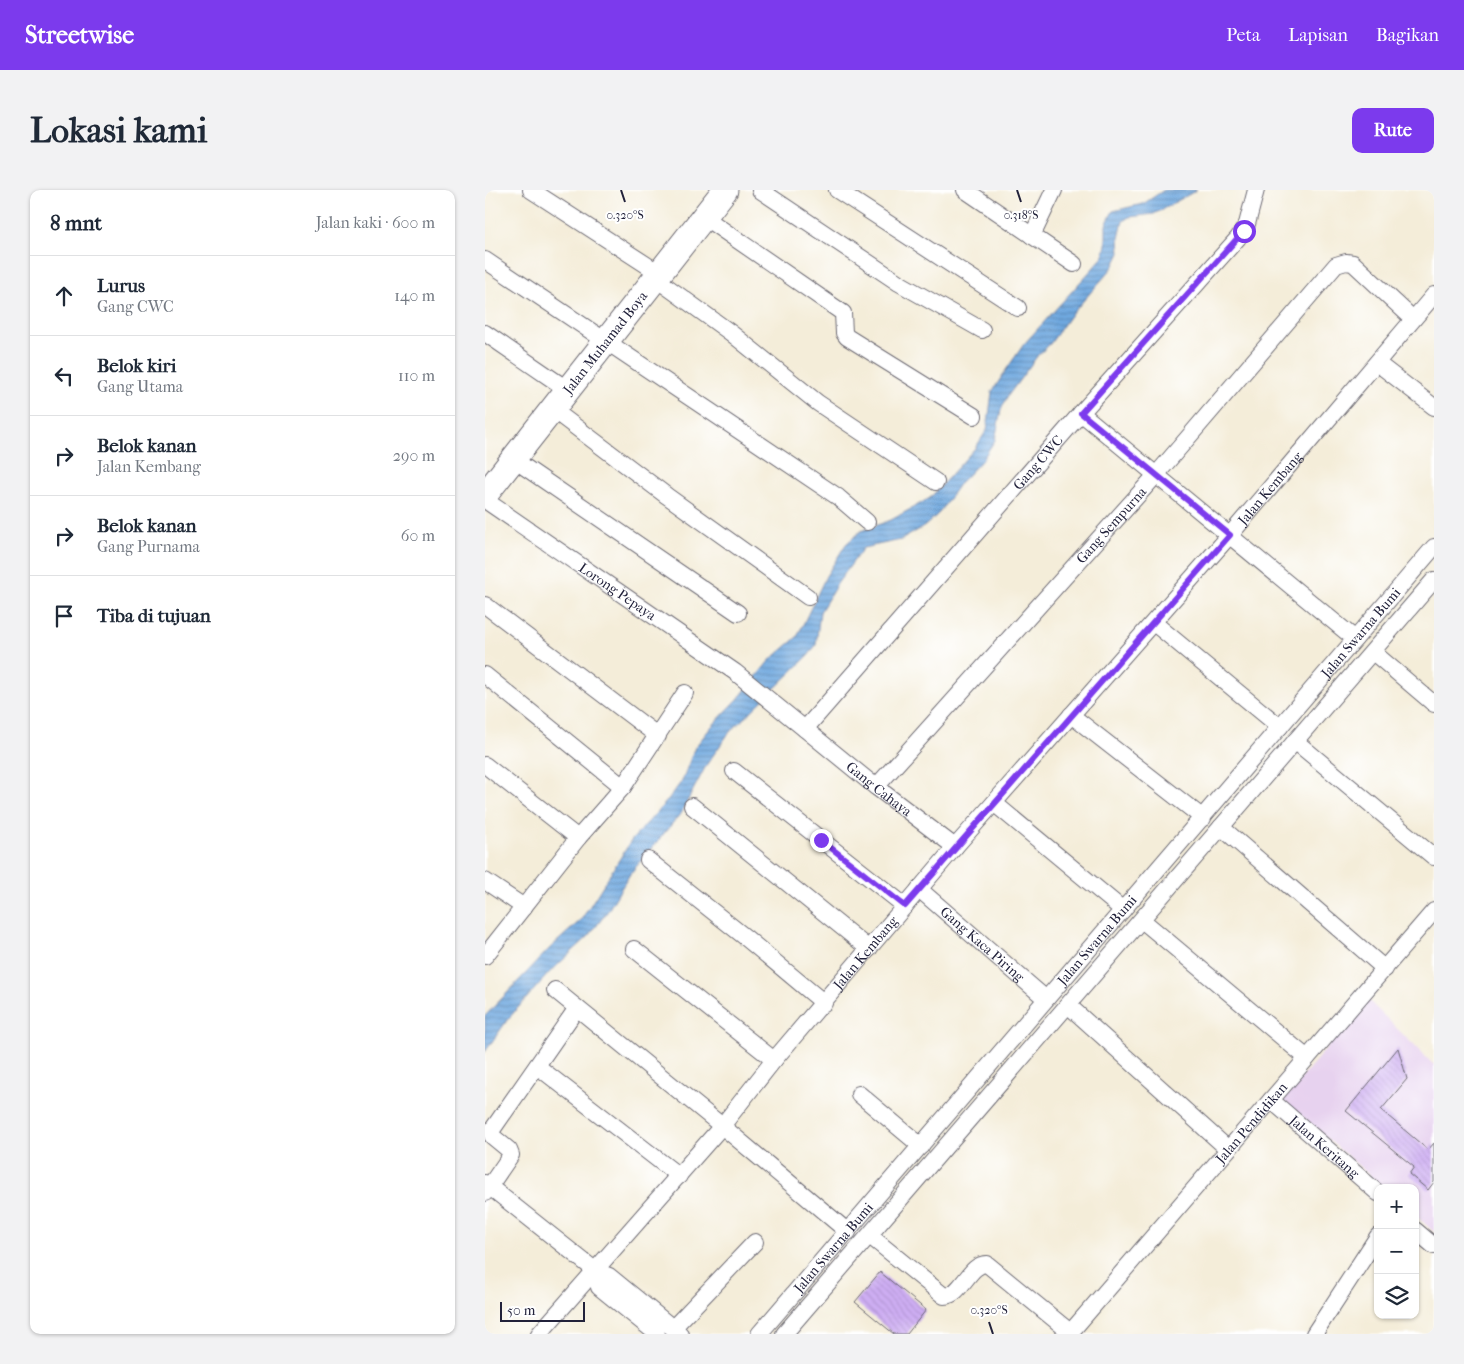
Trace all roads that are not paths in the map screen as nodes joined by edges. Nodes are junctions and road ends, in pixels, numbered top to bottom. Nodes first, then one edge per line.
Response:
1 (531, 190) edge
2 (725, 190) edge
3 (760, 190) edge
4 (837, 190) edge
5 (965, 190) edge
6 (1054, 190) edge
7 (1256, 190) edge
8 (704, 217) junction
9 (1032, 236) junction
10 (485, 260) edge
11 (1074, 264) dead end
12 (657, 275) junction
13 (1434, 295) edge
14 (1018, 308) dead end
15 (1413, 318) junction
16 (982, 330) dead end
17 (485, 333) edge
18 (605, 342) junction
19 (1377, 362) junction
20 (568, 390) junction
21 (1431, 397) edge
22 (552, 409) junction
23 (1081, 413) junction
24 (974, 416) dead end
25 (513, 459) junction
26 (1156, 475) junction
27 (937, 482) dead end
28 (485, 495) edge
29 (485, 500) edge
30 (867, 522) dead end
31 (1230, 535) junction
32 (1434, 547) edge
33 (1434, 580) edge
34 (1394, 594) junction
35 (808, 597) dead end
36 (485, 605) edge
37 (1411, 608) junction
38 (738, 614) dead end
39 (1154, 623) junction
40 (1355, 639) junction
41 (1373, 652) junction
42 (485, 675) edge
43 (685, 693) dead end
44 (767, 697) joint
45 (1434, 704) edge
46 (1071, 715) junction
47 (1280, 727) junction
48 (805, 729) junction
49 (658, 736) junction
50 (1295, 741) junction
51 (485, 765) edge
52 (734, 771) dead end
53 (623, 787) junction
54 (877, 787) junction
55 (1221, 798) junction
56 (994, 803) junction
57 (692, 806) dead end
58 (1235, 810) junction
59 (1203, 818) junction
60 (1221, 827) junction
61 (578, 838) junction
62 (955, 847) junction
63 (1434, 857) edge
64 (648, 860) dead end
65 (485, 881) edge
66 (919, 889) junction
67 (905, 906) junction
68 (524, 907) junction
69 (1123, 910) junction
70 (1434, 911) edge
71 (1142, 920) junction
72 (634, 949) dead end
73 (869, 949) junction
74 (485, 956) edge
75 (1385, 969) junction
76 (1067, 974) junction
77 (1084, 987) junction
78 (555, 990) dead end
79 (1046, 998) junction
80 (824, 1003) junction
81 (1069, 1006) junction
82 (577, 1008) junction
83 (1307, 1058) junction
84 (774, 1060) junction
85 (537, 1066) junction
86 (859, 1094) dead end
87 (1271, 1100) junction
88 (722, 1126) junction
89 (921, 1146) junction
90 (1228, 1148) junction
91 (679, 1176) junction
92 (487, 1187) edge
93 (1374, 1190) edge
94 (848, 1232) junction
95 (1419, 1233) edge
96 (871, 1236) junction
97 (755, 1242) dead end
98 (1374, 1242) edge
99 (1434, 1246) edge
100 (595, 1271) junction
101 (677, 1331) edge
102 (1070, 1333) edge
103 (539, 1334) edge
104 (657, 1334) edge
105 (759, 1334) edge
106 (784, 1334) edge
107 (1314, 1334) edge

1 - 12 street
2 - 8 highway, Jalan Muhamad Boya
3 - 16 street
4 - 14 street
5 - 9 street
6 - 9 street
7 - 23 street, Gang CWC
8 - 12 highway, Jalan Muhamad Boya
8 - 24 street
9 - 11 street
10 - 18 street
12 - 18 highway, Jalan Muhamad Boya
12 - 27 street
13 - 15 street, Jalan Kembang
15 - 19 street, Jalan Kembang
15 - 26 street, Gang Sempurna
17 - 20 street
18 - 20 highway, Jalan Muhamad Boya
18 - 30 street
19 - 21 street
19 - 31 street, Jalan Kembang
20 - 22 highway, Jalan Muhamad Boya
22 - 25 highway, Jalan Muhamad Boya
22 - 35 street
23 - 26 street
23 - 48 street, Gang CWC
25 - 28 highway, Jalan Muhamad Boya
25 - 38 street
26 - 31 street
26 - 54 street, Gang Sempurna
29 - 44 street, Lorong Pepaya
31 - 39 street, Jalan Kembang
31 - 40 street
32 - 34 street, Jalan Swarna Bumi
33 - 37 street, Jalan Swarna Bumi
34 - 37 street
34 - 40 street, Jalan Swarna Bumi
36 - 49 street
37 - 41 street, Jalan Swarna Bumi
39 - 46 street, Jalan Kembang
39 - 47 street
40 - 47 street, Jalan Swarna Bumi
41 - 45 street
41 - 50 street, Jalan Swarna Bumi
42 - 53 street
43 - 49 street
44 - 48 street, Gang Cahaya
46 - 56 street, Jalan Kembang
46 - 59 street
47 - 55 street, Jalan Swarna Bumi
48 - 54 street, Gang Cahaya
49 - 53 street
50 - 58 street, Jalan Swarna Bumi
50 - 63 street
51 - 61 street
52 - 67 street
53 - 61 street
54 - 62 street, Gang Cahaya
55 - 58 street
55 - 59 street, Jalan Swarna Bumi
56 - 62 street, Jalan Kembang
56 - 69 street
57 - 73 street
58 - 60 street, Jalan Swarna Bumi
59 - 69 street, Jalan Swarna Bumi
60 - 71 street, Jalan Swarna Bumi
60 - 75 street
61 - 68 street
62 - 66 street, Jalan Kembang
64 - 80 street
65 - 68 street
66 - 67 street, Jalan Kembang
66 - 79 street, Gang Kaca Piring
67 - 73 street, Jalan Kembang
68 - 74 street
69 - 76 street, Jalan Swarna Bumi
70 - 75 street, Jalan Pendidikan
71 - 77 street, Jalan Swarna Bumi
71 - 83 street
72 - 84 street
73 - 80 street, Jalan Kembang
75 - 83 street, Jalan Pendidikan
76 - 77 street
76 - 79 street, Jalan Swarna Bumi
77 - 81 street, Jalan Swarna Bumi
78 - 82 street
79 - 89 street, Jalan Swarna Bumi
80 - 84 street, Jalan Kembang
81 - 90 street
81 - 96 street, Jalan Swarna Bumi
82 - 85 street
82 - 88 street
83 - 87 street, Jalan Pendidikan
84 - 88 street, Jalan Kembang
85 - 91 street
85 - 92 street
86 - 89 street
87 - 90 street, Jalan Pendidikan
87 - 93 street, Jalan Keritang
88 - 91 street, Jalan Kembang
88 - 94 street
89 - 94 street, Jalan Swarna Bumi
90 - 102 street, Jalan Pendidikan
91 - 100 street, Jalan Kembang
92 - 100 street
94 - 105 street, Jalan Swarna Bumi
95 - 99 street
96 - 102 street
96 - 106 street, Jalan Swarna Bumi
97 - 101 street
98 - 107 street
100 - 101 street
100 - 103 street, Jalan Kembang
100 - 104 street

